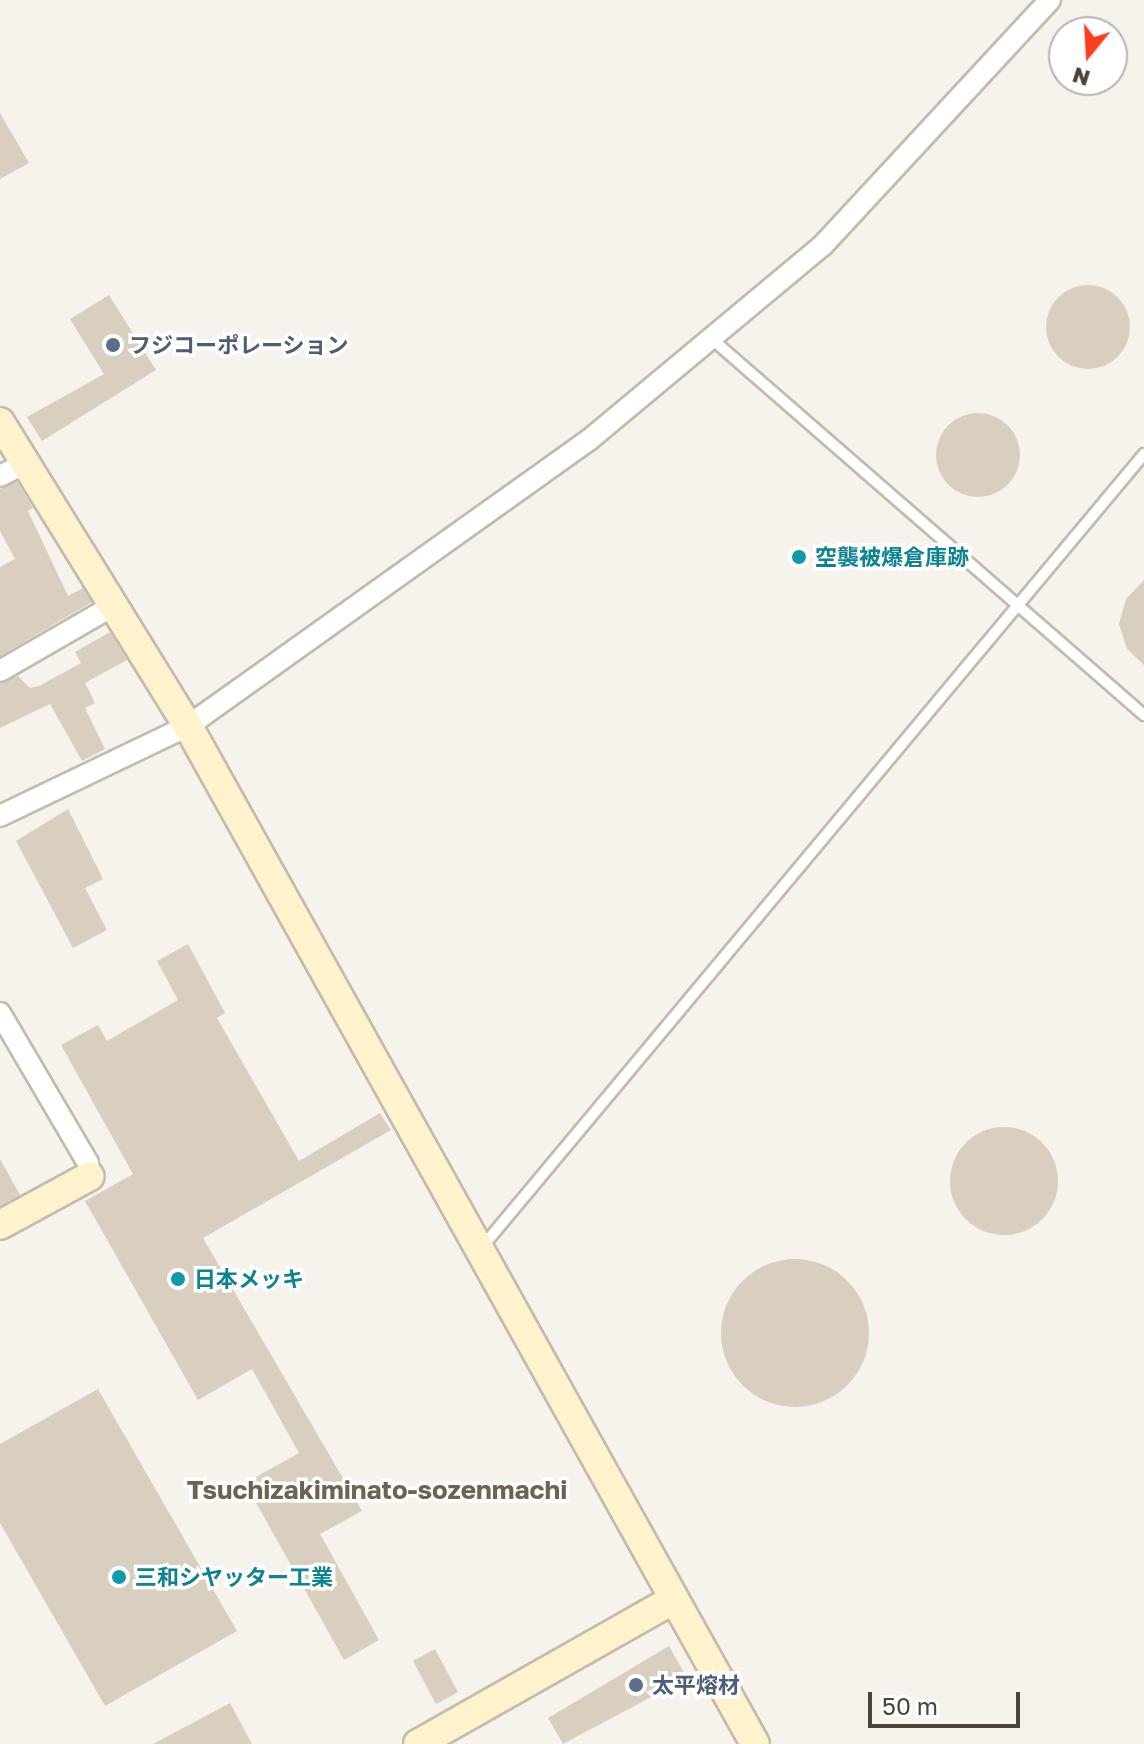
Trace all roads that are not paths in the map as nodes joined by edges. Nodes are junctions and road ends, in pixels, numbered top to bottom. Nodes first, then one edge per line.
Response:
1 (1050, 0) edge
2 (712, 339) junction
3 (0, 422) edge
4 (1144, 454) edge
5 (26, 463) junction
6 (0, 476) edge
7 (1018, 602) junction
8 (116, 604) junction
9 (0, 671) edge
10 (1144, 715) edge
11 (188, 726) junction
12 (0, 816) edge
13 (0, 1013) edge
14 (90, 1176) joint
15 (0, 1225) edge
16 (481, 1248) junction
17 (674, 1599) junction
18 (418, 1744) edge
19 (755, 1744) edge

1 - 2 street
2 - 7 lane
2 - 11 street
3 - 5 street
4 - 7 lane
5 - 6 street
5 - 8 street
7 - 10 lane
7 - 16 lane
8 - 9 street
8 - 11 street
11 - 12 street
11 - 16 street
13 - 14 street
14 - 15 street
16 - 17 street
17 - 18 street
17 - 19 street

